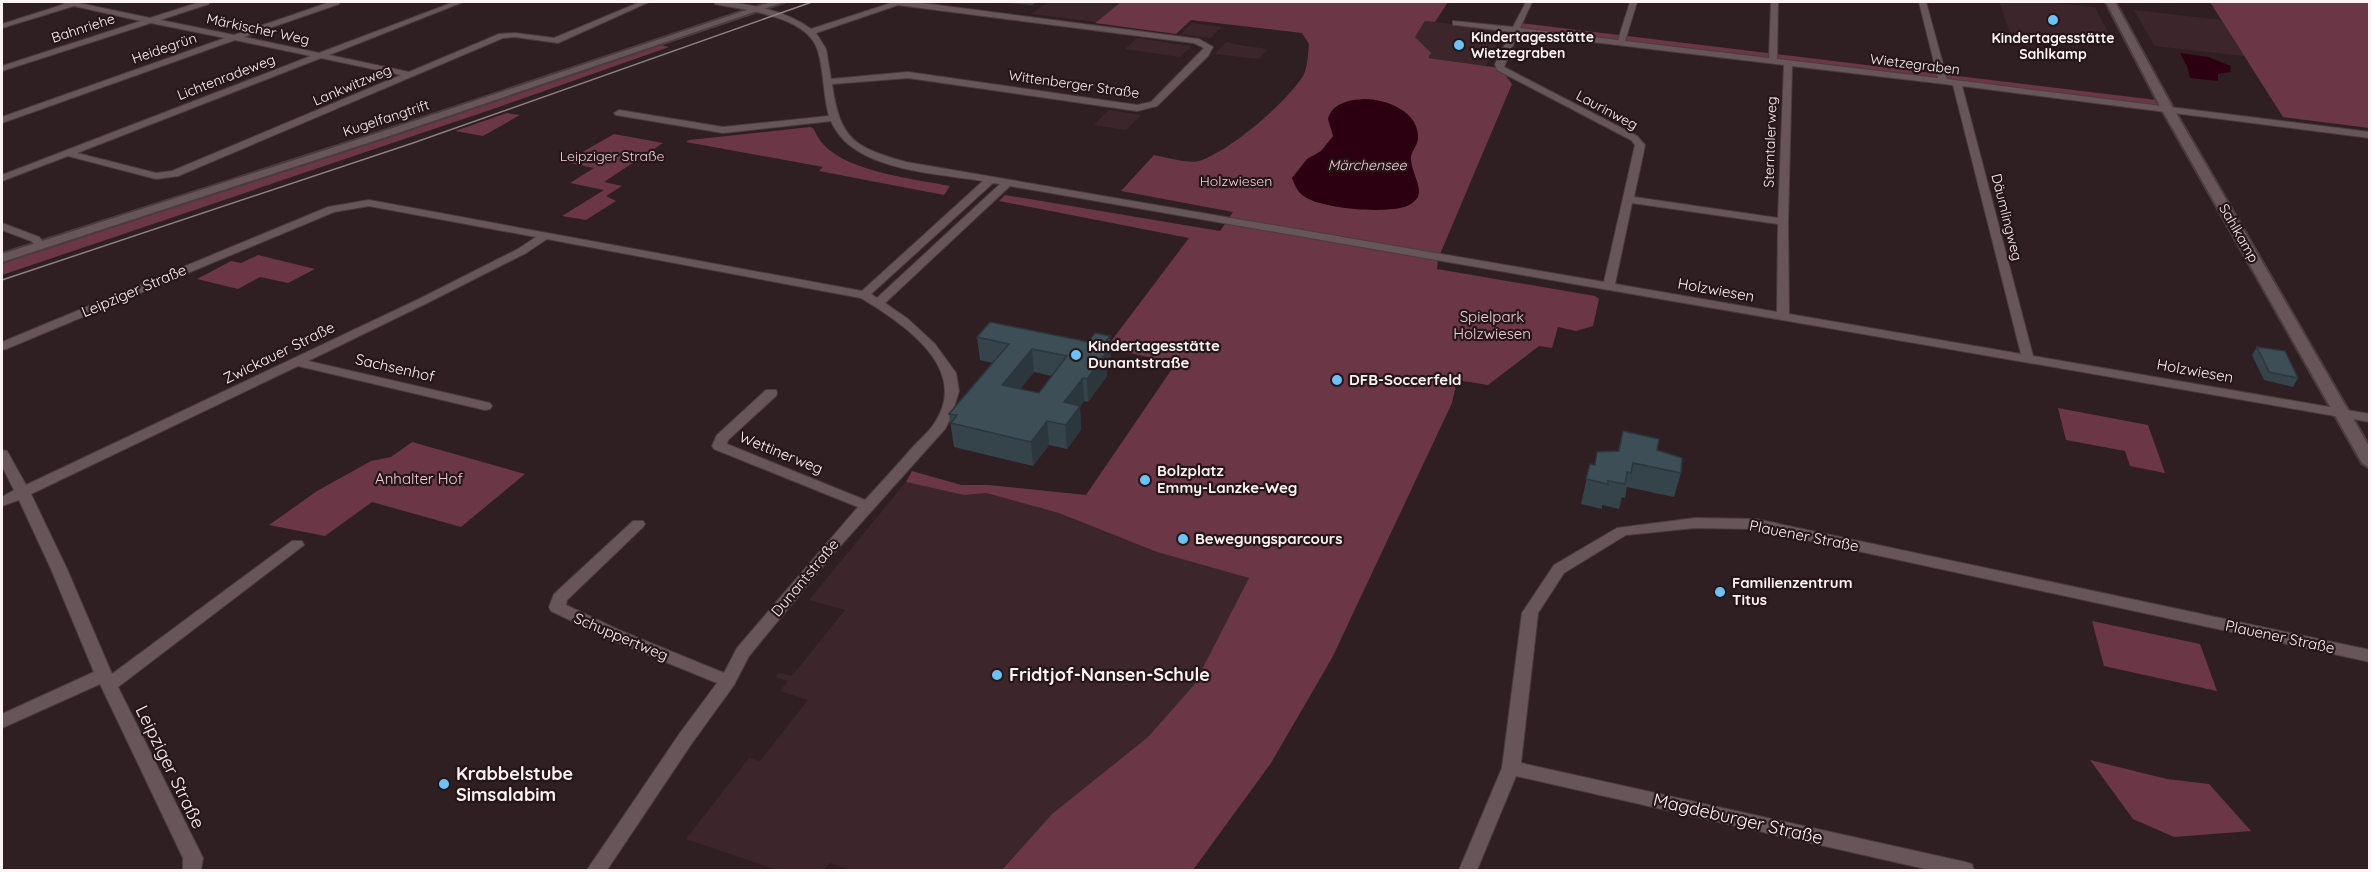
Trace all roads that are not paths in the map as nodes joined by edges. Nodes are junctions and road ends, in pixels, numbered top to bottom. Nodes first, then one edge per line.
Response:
1 (64, 2) edge
2 (206, 2) edge
3 (336, 2) edge
4 (460, 2) edge
5 (645, 2) edge
6 (718, 2) edge
7 (779, 2) edge
8 (949, 2) edge
9 (1529, 2) edge
10 (1634, 2) edge
11 (1775, 2) edge
12 (1923, 2) edge
13 (2110, 2) edge
14 (79, 3) edge
15 (941, 7) junction
16 (755, 10) junction
17 (151, 20) junction
18 (1456, 23) dead end
19 (2, 26) edge
20 (1515, 30) junction
21 (811, 32) junction
22 (234, 38) junction
23 (1621, 42) junction
24 (319, 55) junction
25 (1773, 61) junction
26 (1788, 62) junction
27 (2, 69) edge
28 (410, 76) junction
29 (1942, 81) junction
30 (827, 82) junction
31 (1957, 83) junction
32 (2167, 108) junction
33 (619, 113) dead end
34 (832, 118) junction
35 (2, 120) edge
36 (2370, 135) edge
37 (67, 153) junction
38 (2, 178) edge
39 (989, 181) junction
40 (1006, 184) junction
41 (1628, 199) junction
42 (1783, 222) junction
43 (2, 226) edge
44 (545, 236) junction
45 (41, 245) junction
46 (2, 258) edge
47 (1608, 288) junction
48 (871, 299) junction
49 (1783, 318) junction
50 (2, 346) edge
51 (2028, 359) junction
52 (298, 362) junction
53 (771, 393) dead end
54 (485, 406) dead end
55 (2342, 414) junction
56 (2370, 418) edge
57 (2, 454) edge
58 (2370, 463) edge
59 (24, 493) junction
60 (2, 502) edge
61 (868, 506) junction
62 (638, 524) dead end
63 (297, 545) dead end
64 (2370, 656) edge
65 (106, 680) junction
66 (728, 681) junction
67 (2, 721) edge
68 (1511, 768) junction
69 (192, 870) edge
70 (596, 870) edge
71 (1468, 870) edge
72 (1965, 870) edge

1 - 14 street, Märkischer Weg
2 - 17 street, Bahnriehe
3 - 22 street, Heidegrün
4 - 24 street, Lichtenradeweg
5 - 28 street, Lankwitzweg
6 - 16 street
7 - 16 street, Kugelfangtrift
8 - 15 street
9 - 20 street
10 - 23 street
11 - 25 street
12 - 29 street
13 - 32 street, Sahlkamp
14 - 17 street, Märkischer Weg
14 - 19 street
15 - 21 street, Wittenberger Straße
15 - 30 street, Wittenberger Straße
16 - 21 street
16 - 45 street, Kugelfangtrift
17 - 22 street, Märkischer Weg
17 - 27 street, Bahnriehe
18 - 20 street, Wietzegraben
20 - 23 street, Wietzegraben
20 - 41 street, Laurinweg
21 - 30 street, Holzwiesen
22 - 24 street, Märkischer Weg
22 - 35 street, Heidegrün
23 - 25 street, Wietzegraben
24 - 28 street, Märkischer Weg
24 - 37 street, Lichtenradeweg
25 - 26 street, Wietzegraben
26 - 29 street, Wietzegraben
26 - 42 street, Sterntalerweg
28 - 37 street, Lankwitzweg
29 - 31 street, Wietzegraben
30 - 34 street, Holzwiesen
31 - 32 street, Wietzegraben
31 - 51 street, Däumlingweg
32 - 36 street, Wietzegraben
32 - 55 street, Sahlkamp
33 - 34 street
34 - 39 street, Holzwiesen
37 - 38 street, Lichtenradeweg
39 - 40 street, Holzwiesen
39 - 48 street
40 - 47 street, Holzwiesen
40 - 48 street
41 - 42 street
41 - 47 street, Laurinweg
42 - 49 street, Sterntalerweg
43 - 45 street
44 - 48 street, Leipziger Straße
44 - 50 street, Leipziger Straße
44 - 52 street, Zwickauer Straße
45 - 46 street, Kugelfangtrift
47 - 49 street, Holzwiesen
48 - 61 street, Dunantstraße
49 - 51 street, Holzwiesen
51 - 55 street, Holzwiesen
52 - 54 street, Sachsenhof
52 - 59 street, Zwickauer Straße
53 - 61 street, Wettinerweg
55 - 56 street, Holzwiesen
55 - 58 street, Sahlkamp
57 - 59 street, Leipziger Straße
59 - 60 street, Zwickauer Straße
59 - 65 street, Leipziger Straße
61 - 66 street, Dunantstraße
62 - 66 street, Schuppertweg
63 - 65 street
64 - 68 street, Plauener Straße
65 - 67 street
65 - 69 street, Leipziger Straße
66 - 70 street, Dunantstraße
68 - 71 street, Plauener Straße
68 - 72 street, Magdeburger Straße

